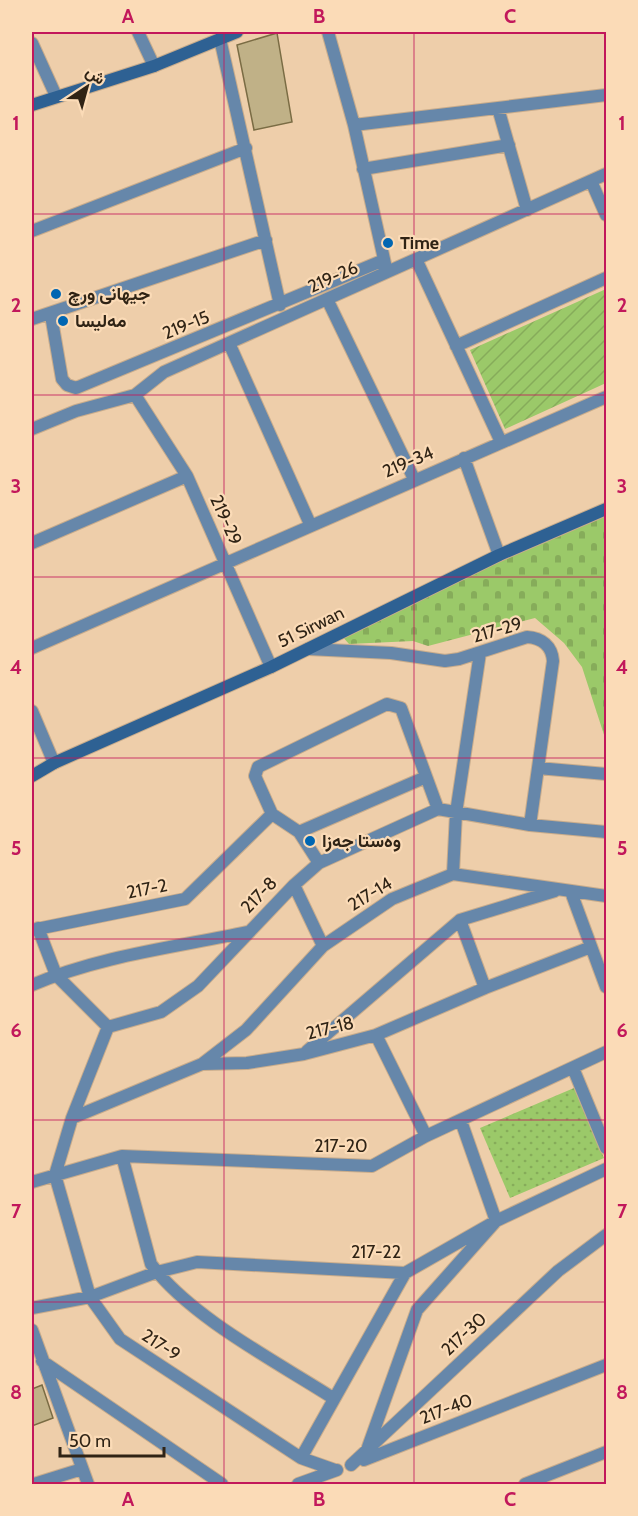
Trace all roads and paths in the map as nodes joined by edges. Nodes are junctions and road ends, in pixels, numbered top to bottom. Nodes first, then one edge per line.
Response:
1 (138, 32) edge
2 (237, 32) edge
3 (328, 32) edge
4 (220, 39) junction
5 (32, 43) edge
6 (154, 66) junction
7 (606, 95) edge
8 (56, 96) junction
9 (32, 105) edge
10 (498, 108) junction
11 (354, 125) junction
12 (509, 145) junction
13 (246, 148) junction
14 (363, 169) junction
15 (606, 174) edge
16 (591, 181) junction
17 (526, 210) junction
18 (606, 215) edge
19 (32, 231) edge
20 (266, 240) junction
21 (416, 259) junction
22 (385, 266) junction
23 (606, 278) edge
24 (327, 299) junction
25 (280, 305) junction
26 (51, 315) junction
27 (32, 319) edge
28 (229, 343) junction
29 (456, 346) junction
30 (135, 396) junction
31 (606, 397) edge
32 (32, 429) edge
33 (501, 442) junction
34 (464, 458) junction
35 (187, 476) junction
36 (414, 479) junction
37 (606, 509) edge
38 (310, 524) junction
39 (32, 543) edge
40 (499, 555) junction
41 (224, 562) junction
42 (32, 648) edge
43 (308, 649) junction
44 (480, 653) junction
45 (271, 667) junction
46 (32, 711) edge
47 (54, 763) junction
48 (538, 768) junction
49 (606, 774) edge
50 (32, 776) edge
51 (426, 777) junction
52 (438, 809) junction
53 (456, 813) junction
54 (272, 814) junction
55 (530, 825) junction
56 (299, 832) junction
57 (606, 832) edge
58 (319, 863) junction
59 (453, 874) junction
60 (294, 885) junction
61 (558, 890) junction
62 (571, 892) junction
63 (606, 896) edge
64 (460, 920) junction
65 (35, 929) edge
66 (247, 932) junction
67 (323, 946) junction
68 (591, 947) junction
69 (56, 975) junction
70 (32, 985) edge
71 (485, 987) junction
72 (606, 987) edge
73 (108, 1027) junction
74 (376, 1035) junction
75 (606, 1052) edge
76 (303, 1054) junction
77 (202, 1064) junction
78 (573, 1068) junction
79 (72, 1118) junction
80 (461, 1121) junction
81 (426, 1136) junction
82 (606, 1148) edge
83 (122, 1156) junction
84 (606, 1169) edge
85 (55, 1175) junction
86 (32, 1182) edge
87 (496, 1221) junction
88 (606, 1235) edge
89 (157, 1272) junction
90 (405, 1273) junction
91 (90, 1297) junction
92 (32, 1308) edge
93 (32, 1329) edge
94 (42, 1361) junction
95 (606, 1365) edge
96 (333, 1398) junction
97 (370, 1452) junction
98 (606, 1452) edge
99 (301, 1458) junction
100 (82, 1469) junction
101 (335, 1470) junction
102 (528, 1484) edge
103 (34, 1485) edge
104 (88, 1485) edge
105 (222, 1485) edge
106 (298, 1485) edge

1 - 6 street
2 - 4 main road
3 - 11 street
4 - 6 main road
4 - 13 street
5 - 8 street
6 - 8 main road
7 - 10 street
8 - 9 main road
10 - 11 street
10 - 12 street
11 - 14 street
12 - 14 street
12 - 17 street
13 - 19 street
13 - 20 street
14 - 22 street
15 - 16 street, 219-26
16 - 17 street, 219-26
16 - 18 street
17 - 21 street, 219-26
20 - 25 street
20 - 26 street
21 - 22 street, 219-26
21 - 29 street
22 - 24 street, 219-26
22 - 25 street, 219-15
23 - 29 street
24 - 28 street, 219-26
24 - 36 street
25 - 26 street, 219-15
26 - 27 street
28 - 30 street, 219-26
28 - 38 street
29 - 33 street
30 - 32 street, 219-26
30 - 35 street, 219-29
31 - 33 street, 219-34
33 - 34 street, 219-34
34 - 36 street, 219-34
34 - 40 street
35 - 39 street
35 - 41 street, 219-29
36 - 38 street, 219-34
37 - 40 main road, 51 Sirwan
38 - 41 street, 219-34
40 - 43 main road, 51 Sirwan
41 - 42 street, 219-34
41 - 45 street, 219-29
43 - 44 street, 217-29
43 - 45 main road, 51 Sirwan
44 - 48 street, 217-29
44 - 53 street
45 - 47 main road, 51 Sirwan
46 - 47 street
47 - 50 main road, 51 Sirwan
48 - 49 street
48 - 55 street, 217-29
51 - 52 street
51 - 54 street
51 - 56 street
52 - 53 street
52 - 58 street, 217-8
53 - 55 street
53 - 59 street
54 - 56 street
54 - 65 street, 217-2
55 - 57 street
56 - 58 street
58 - 60 street, 217-8
59 - 61 street
59 - 67 street, 217-14
60 - 66 street, 217-8
60 - 67 street
61 - 62 street
61 - 64 street
62 - 63 street
62 - 68 street
64 - 71 street
64 - 76 street
65 - 69 street
66 - 69 street
66 - 73 street, 217-8
67 - 77 street, 217-14
68 - 71 street, 217-18
68 - 72 street
69 - 70 street
69 - 73 street
71 - 74 street, 217-18
73 - 79 street
74 - 76 street, 217-18
74 - 81 street
75 - 78 street, 217-20
76 - 77 street, 217-18
77 - 79 street, 217-18
78 - 80 street, 217-20
78 - 82 street
79 - 85 street
80 - 81 street, 217-20
80 - 87 street
81 - 83 street, 217-20
83 - 85 street, 217-20
83 - 89 street
84 - 87 street, 217-22
85 - 86 street, 217-20
85 - 91 street, 217-9
87 - 90 street, 217-22
87 - 97 street
88 - 97 street, 217-30
89 - 90 street, 217-22
89 - 91 street, 217-22
89 - 96 street
90 - 96 street
91 - 92 street, 217-22
91 - 99 street, 217-9
93 - 94 street
94 - 100 street
94 - 105 street
95 - 97 street, 217-40
96 - 99 street
97 - 101 street, 217-30
98 - 102 street
99 - 101 street, 217-9
100 - 103 street
100 - 104 street
101 - 106 street

